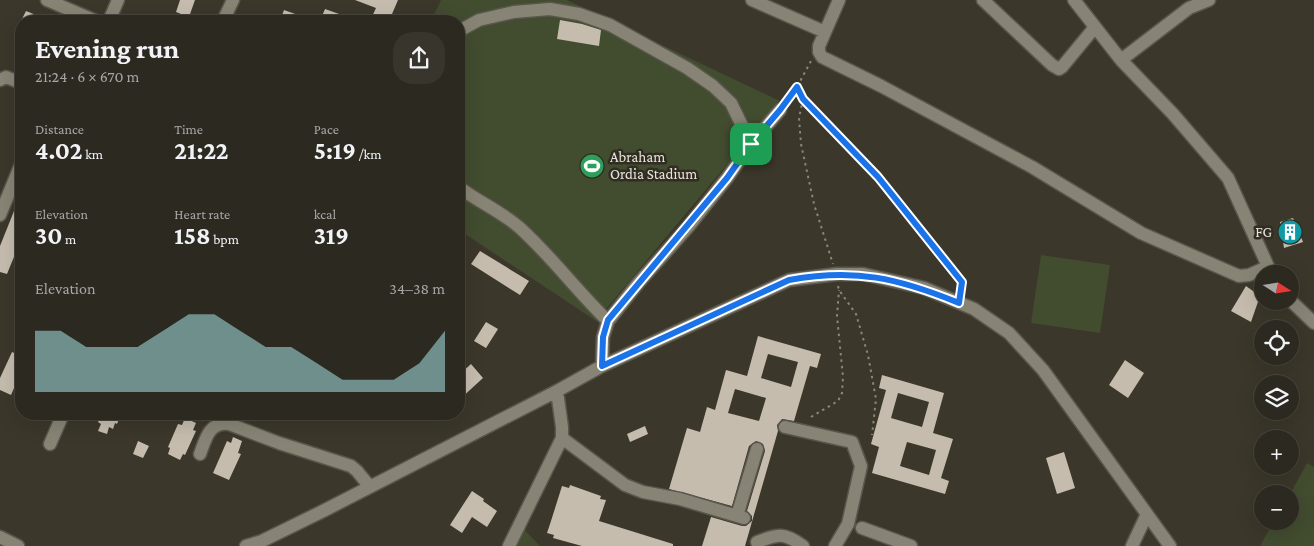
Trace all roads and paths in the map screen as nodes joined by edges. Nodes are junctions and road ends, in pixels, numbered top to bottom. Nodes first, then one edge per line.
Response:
1 (47, 0) edge
2 (118, 0) edge
3 (233, 0) edge
4 (752, 0) edge
5 (838, 0) edge
6 (983, 0) edge
7 (1074, 0) edge
8 (1209, 0) edge
9 (60, 3) edge
10 (84, 15) edge
11 (112, 15) edge
12 (226, 15) edge
13 (1095, 27) junction
14 (465, 28) edge
15 (825, 32) junction
16 (819, 46) junction
17 (1121, 60) junction
18 (0, 80) edge
19 (15, 81) edge
20 (797, 87) junction
21 (780, 110) joint
22 (751, 144) junction
23 (15, 181) edge
24 (465, 191) edge
25 (0, 215) edge
26 (1267, 265) edge
27 (1254, 274) edge
28 (839, 290) dead end
29 (959, 303) junction
30 (1299, 309) edge
31 (608, 320) junction
32 (1314, 324) edge
33 (602, 366) junction
34 (557, 391) junction
35 (811, 417) dead end
36 (60, 420) edge
37 (785, 427) dead end
38 (562, 438) junction
39 (50, 444) dead end
40 (757, 449) dead end
41 (200, 454) dead end
42 (370, 487) junction
43 (1147, 514) junction
44 (855, 526) junction
45 (0, 537) edge
46 (757, 542) dead end
47 (18, 546) edge
48 (246, 546) edge
49 (509, 546) edge
50 (803, 546) edge
51 (835, 546) edge
52 (911, 546) edge
53 (1132, 546) edge
54 (1170, 546) edge

1 - 9 street
2 - 11 street
3 - 12 street
4 - 15 street
5 - 15 street
6 - 13 street
7 - 13 street
8 - 17 street
9 - 10 street
13 - 17 street
14 - 22 street
15 - 16 street
16 - 20 path
16 - 27 street
17 - 26 street
18 - 19 street
20 - 21 path
20 - 29 path
21 - 22 street
22 - 31 street
23 - 25 street
24 - 31 street
28 - 35 path
29 - 33 street
29 - 43 street
30 - 32 street
31 - 33 street
33 - 34 street
34 - 38 street
34 - 42 street
36 - 39 street
37 - 44 street
38 - 40 street
38 - 49 street
41 - 42 street
42 - 48 street
43 - 53 street
43 - 54 street
44 - 51 street
44 - 52 street
45 - 47 street
46 - 50 street

